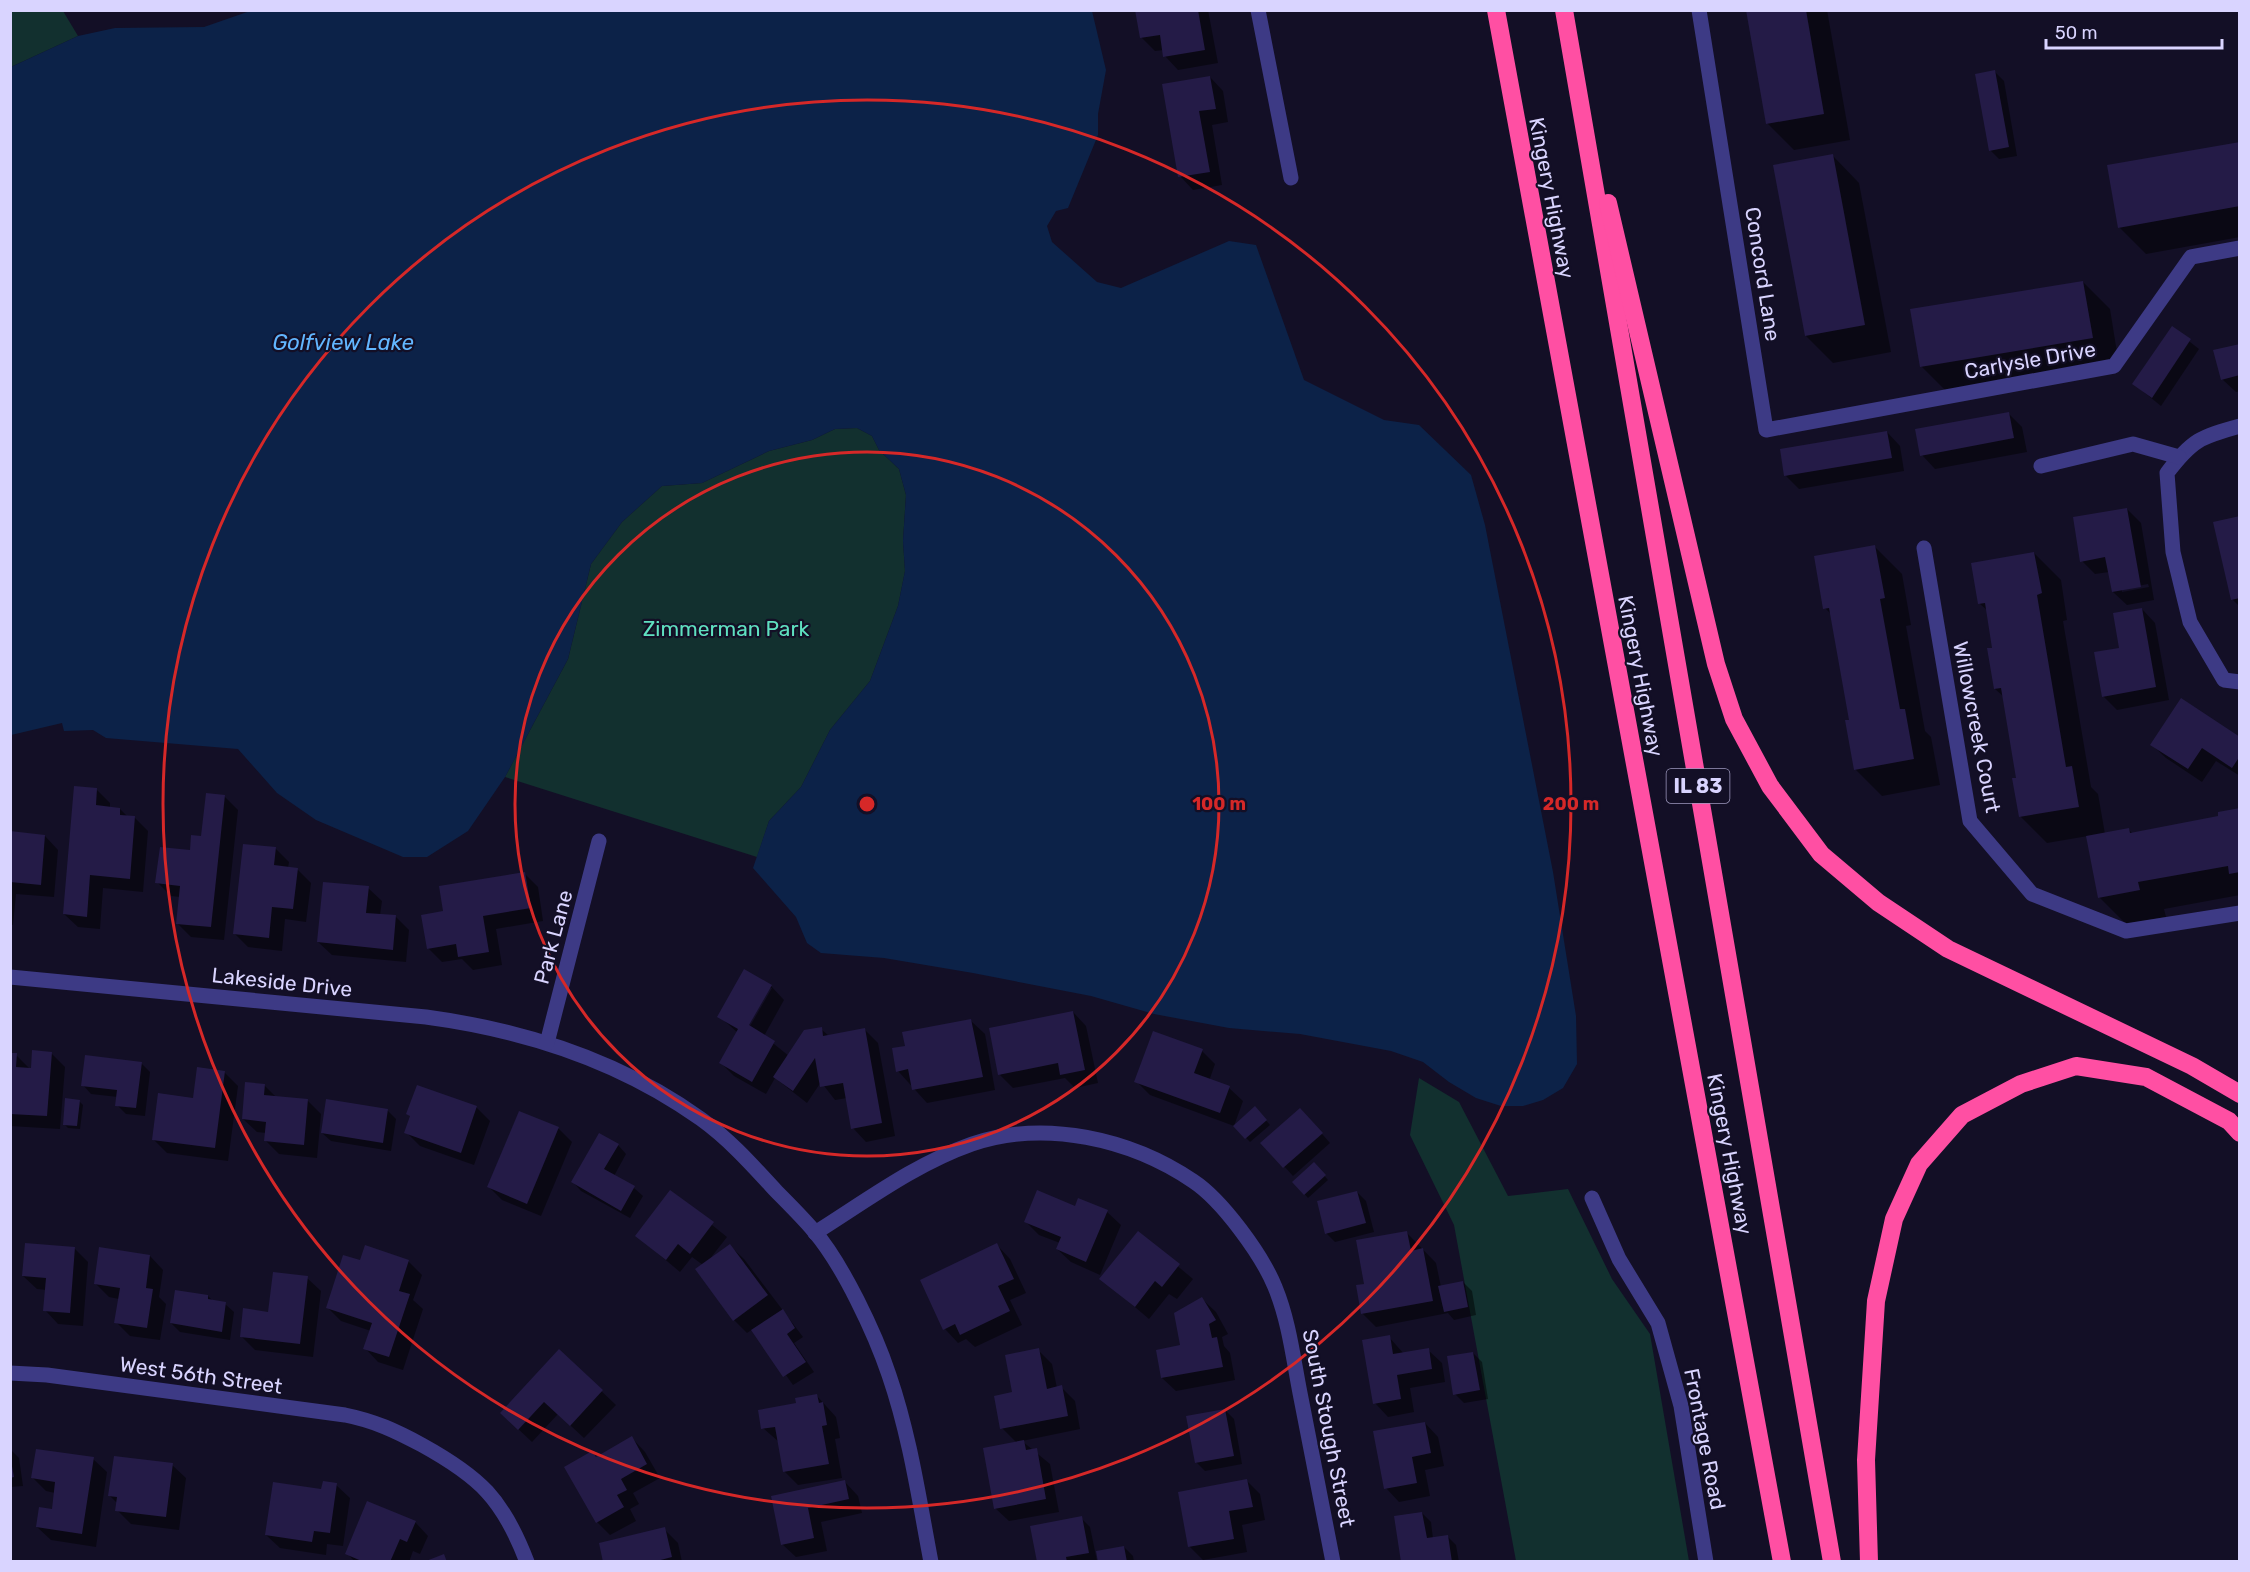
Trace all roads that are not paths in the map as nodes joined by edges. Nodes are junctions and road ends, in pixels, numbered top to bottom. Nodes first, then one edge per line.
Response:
1 (1258, 10) edge
2 (1496, 10) edge
3 (1564, 10) edge
4 (1698, 10) edge
5 (1571, 51) junction
6 (1291, 178) dead end
7 (2240, 248) edge
8 (1881, 409) joint
9 (2240, 426) edge
10 (2179, 457) junction
11 (2041, 466) dead end
12 (1924, 548) dead end
13 (2240, 682) edge
14 (599, 841) dead end
15 (2240, 913) edge
16 (10, 977) edge
17 (547, 1043) junction
18 (2240, 1094) edge
19 (2240, 1133) edge
20 (1592, 1198) dead end
21 (815, 1233) junction
22 (10, 1373) edge
23 (527, 1562) edge
24 (931, 1562) edge
25 (1333, 1562) edge
26 (1706, 1562) edge
27 (1782, 1562) edge
28 (1832, 1562) edge
29 (1869, 1562) edge

1 - 6 street
2 - 27 highway, Kingery Highway / IL 83
3 - 5 highway, Kingery Highway / IL 83
4 - 8 street, Concord Lane
5 - 18 highway
5 - 28 highway, Kingery Highway / IL 83
7 - 8 street, Carlysle Drive
9 - 10 street
10 - 11 street
10 - 13 street
12 - 15 street, Willowcreek Court
14 - 17 street, Park Lane
16 - 17 street, Lakeside Drive
17 - 21 street, Lakeside Drive
19 - 29 highway
20 - 26 street, Frontage Road
21 - 24 street, Lakeside Drive
21 - 25 street, South Stough Street
22 - 23 street, West 56th Street

